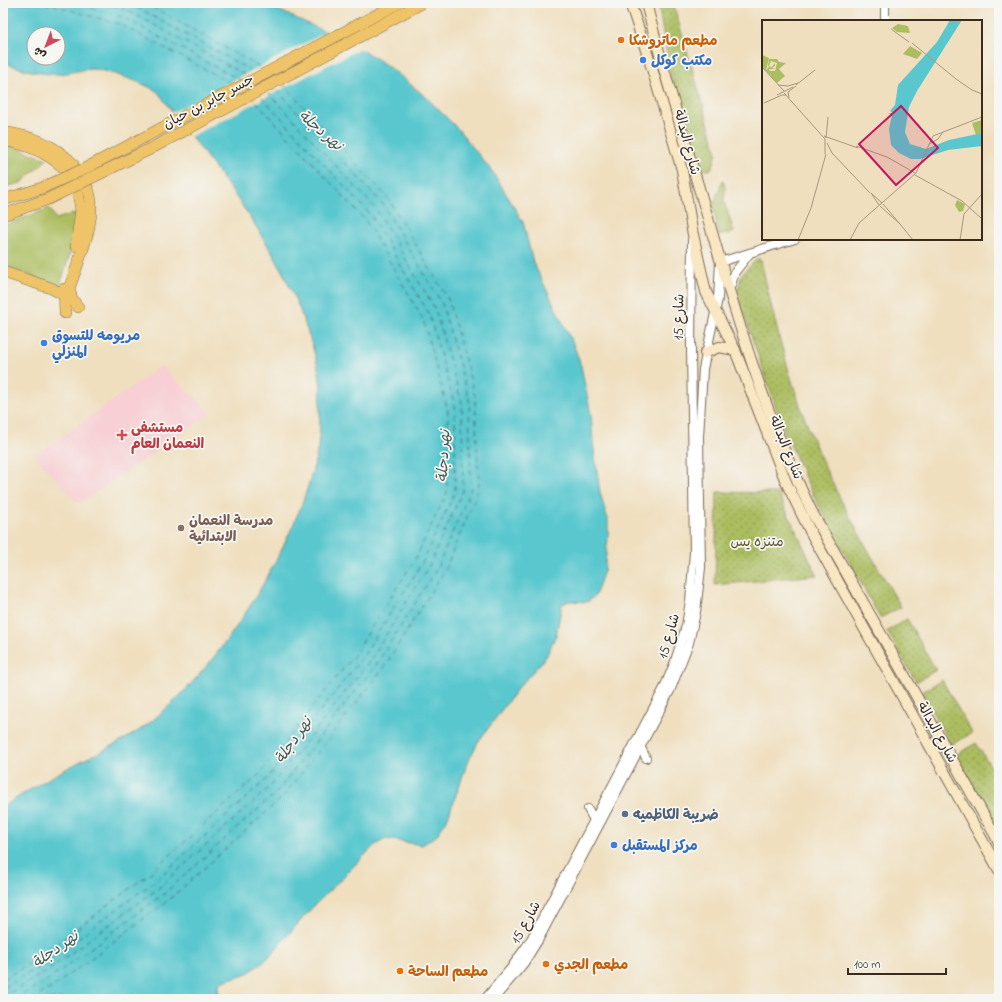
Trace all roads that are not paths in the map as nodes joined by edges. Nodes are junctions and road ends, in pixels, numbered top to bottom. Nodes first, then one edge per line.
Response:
1 (398, 3) edge
2 (422, 3) edge
3 (630, 3) edge
4 (646, 3) edge
5 (886, 3) edge
6 (885, 20) edge
7 (3, 132) edge
8 (3, 140) edge
9 (3, 200) edge
10 (3, 215) edge
11 (692, 230) junction
12 (792, 240) edge
13 (750, 253) junction
14 (720, 262) junction
15 (3, 272) edge
16 (730, 291) junction
17 (64, 295) junction
18 (78, 307) dead end
19 (715, 311) junction
20 (65, 313) dead end
21 (735, 350) junction
22 (705, 353) junction
23 (696, 410) junction
24 (698, 482) junction
25 (640, 748) junction
26 (646, 758) dead end
27 (954, 761) junction
28 (942, 768) junction
29 (588, 809) dead end
30 (594, 820) junction
31 (999, 842) edge
32 (999, 870) edge
33 (485, 999) edge
34 (494, 999) edge

1 - 9 main road, جسر جابر بن حيان, bridge
2 - 10 main road, جسر جابر بن حيان, bridge
3 - 11 main road, شارع البدالة
4 - 14 main road, شارع البدالة
5 - 6 street
7 - 8 main road
11 - 19 main road, شارع البدالة
11 - 23 street, شارع 15
12 - 13 street
13 - 14 street
13 - 16 street
14 - 16 main road, شارع البدالة
14 - 19 street, شارع 15
15 - 17 main road
16 - 27 main road, شارع البدالة
17 - 18 main road
17 - 20 main road
19 - 21 main road, شارع البدالة
19 - 22 street, شارع 15
21 - 22 main road
21 - 28 main road, شارع البدالة
22 - 23 street, شارع 15
23 - 24 street, شارع 15
24 - 25 street, شارع 15
24 - 30 street, شارع 15
25 - 26 street
25 - 34 street, شارع 15
27 - 28 main road
27 - 31 main road, شارع البدالة
28 - 32 main road, شارع البدالة
29 - 30 street
30 - 33 street, شارع 15

